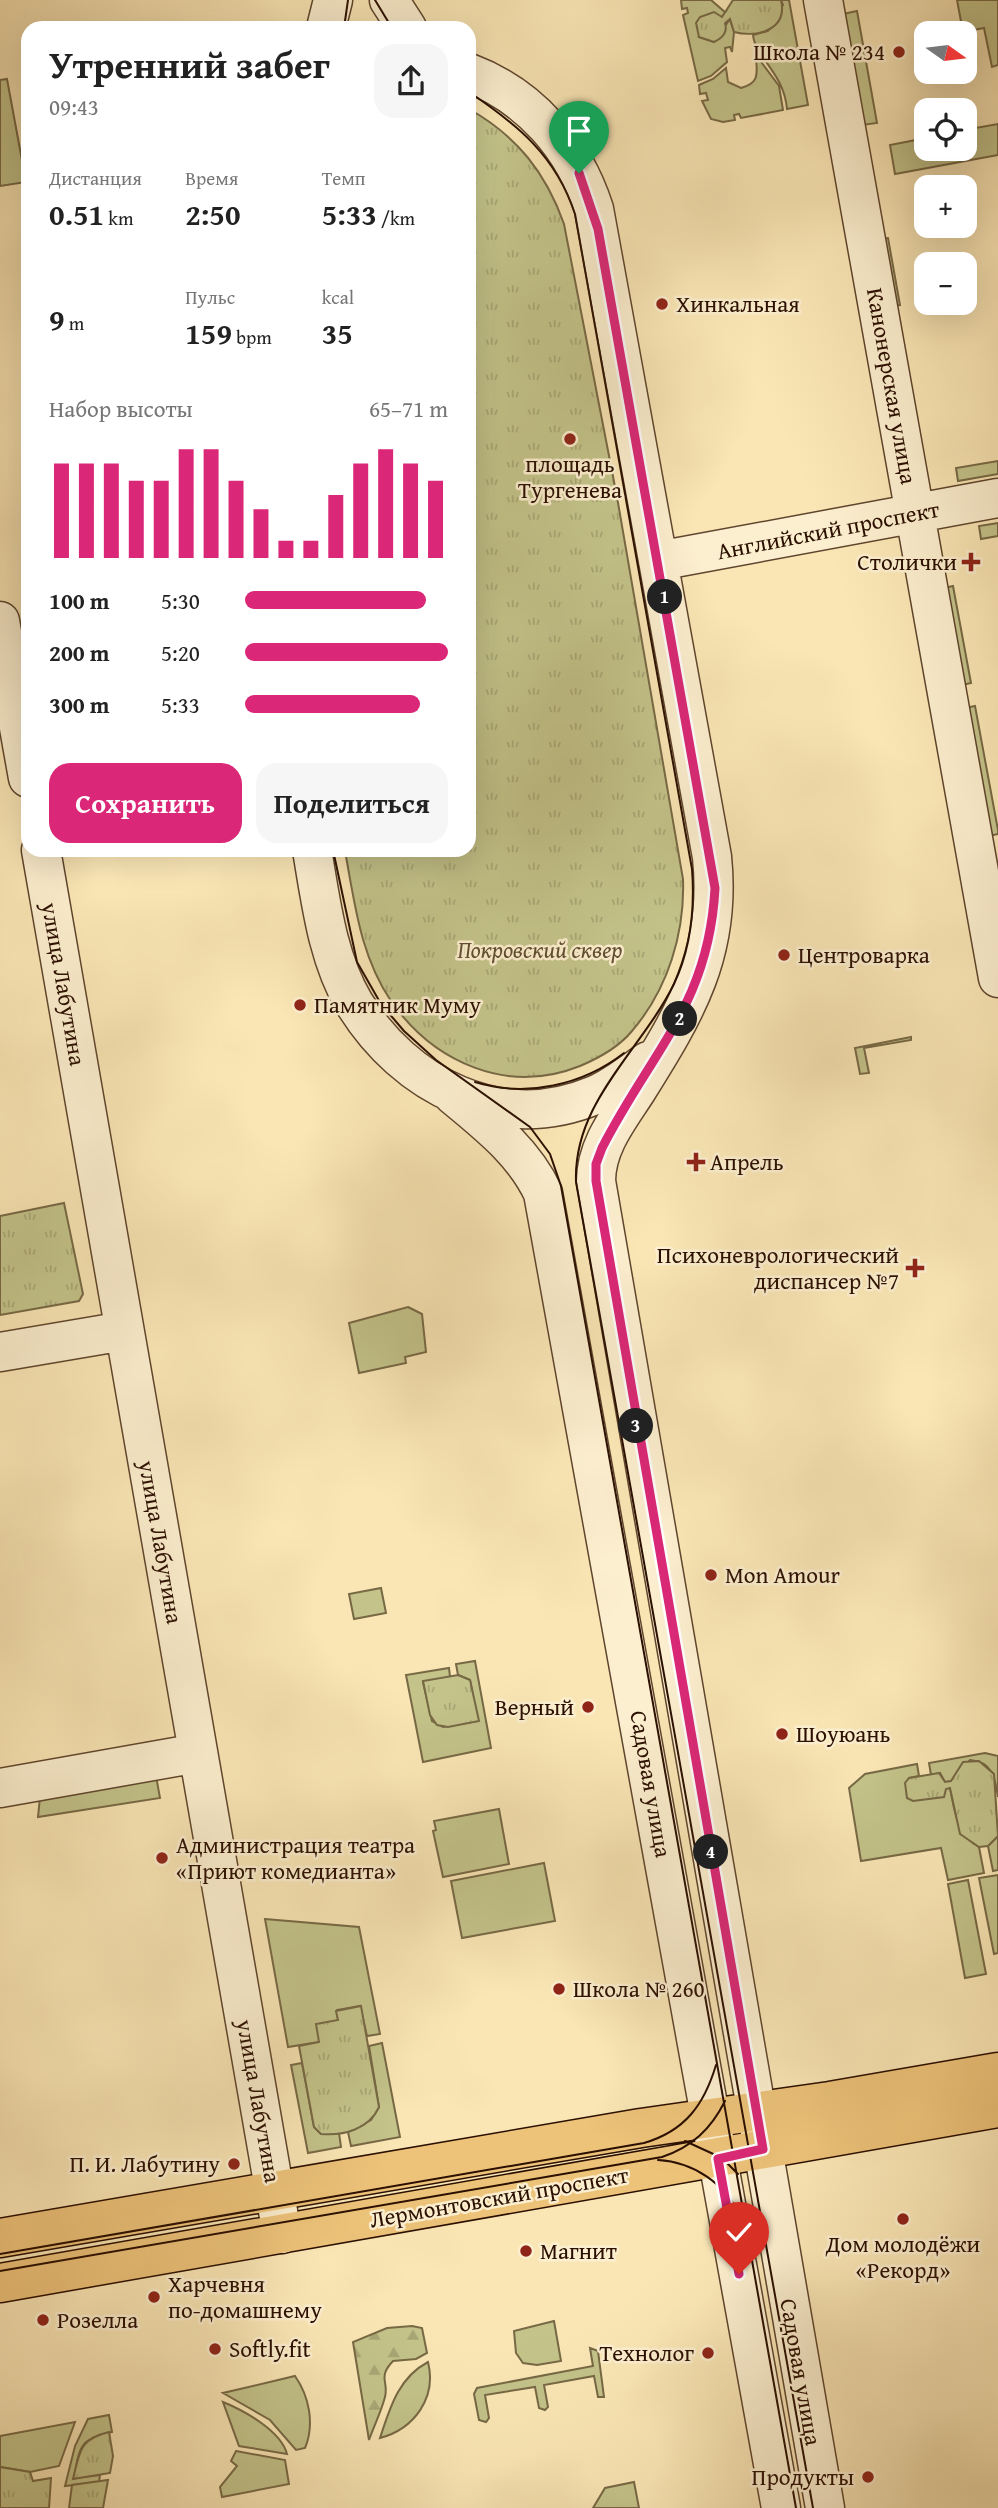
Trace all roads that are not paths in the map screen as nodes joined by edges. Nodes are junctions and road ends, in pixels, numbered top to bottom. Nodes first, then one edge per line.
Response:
1 (333, 0) edge
2 (389, 0) edge
3 (823, 0) edge
4 (328, 21) edge
5 (402, 21) edge
6 (476, 75) edge
7 (998, 498) edge
8 (915, 513) junction
9 (659, 561) junction
10 (0, 621) edge
11 (13, 677) edge
12 (21, 731) edge
13 (42, 857) edge
14 (313, 857) edge
15 (998, 978) edge
16 (661, 1051) junction
17 (453, 1095) junction
18 (124, 1331) junction
19 (0, 1352) edge
20 (198, 1753) junction
21 (0, 1788) edge
22 (998, 2072) edge
23 (998, 2108) edge
24 (756, 2111) junction
25 (711, 2118) junction
26 (763, 2149) junction
27 (718, 2159) junction
28 (275, 2191) junction
29 (282, 2234) junction
30 (0, 2238) edge
31 (0, 2283) edge
32 (780, 2508) edge
33 (825, 2508) edge

1 - 4 street
2 - 5 street
3 - 8 street, Канонерская улица
6 - 9 street
7 - 8 street, Английский проспект
8 - 9 street, Английский проспект
8 - 15 street, Канонерская улица
9 - 16 street
10 - 11 street
11 - 12 street
13 - 18 street, улица Лабутина
14 - 17 street
16 - 17 street
16 - 24 street, Садовая улица
17 - 25 street, Садовая улица
18 - 19 street
18 - 20 street, улица Лабутина
20 - 21 street
20 - 28 street, улица Лабутина
22 - 24 main road, Лермонтовский проспект
23 - 26 main road, Лермонтовский проспект
24 - 25 main road, Лермонтовский проспект
24 - 26 street, Садовая улица
25 - 27 street, Садовая улица
25 - 28 main road, Лермонтовский проспект
26 - 27 main road, Лермонтовский проспект
26 - 33 street, Садовая улица
27 - 29 main road, Лермонтовский проспект
27 - 32 street, Садовая улица
28 - 29 street, улица Лабутина
28 - 30 main road, Лермонтовский проспект
29 - 31 main road, Лермонтовский проспект

